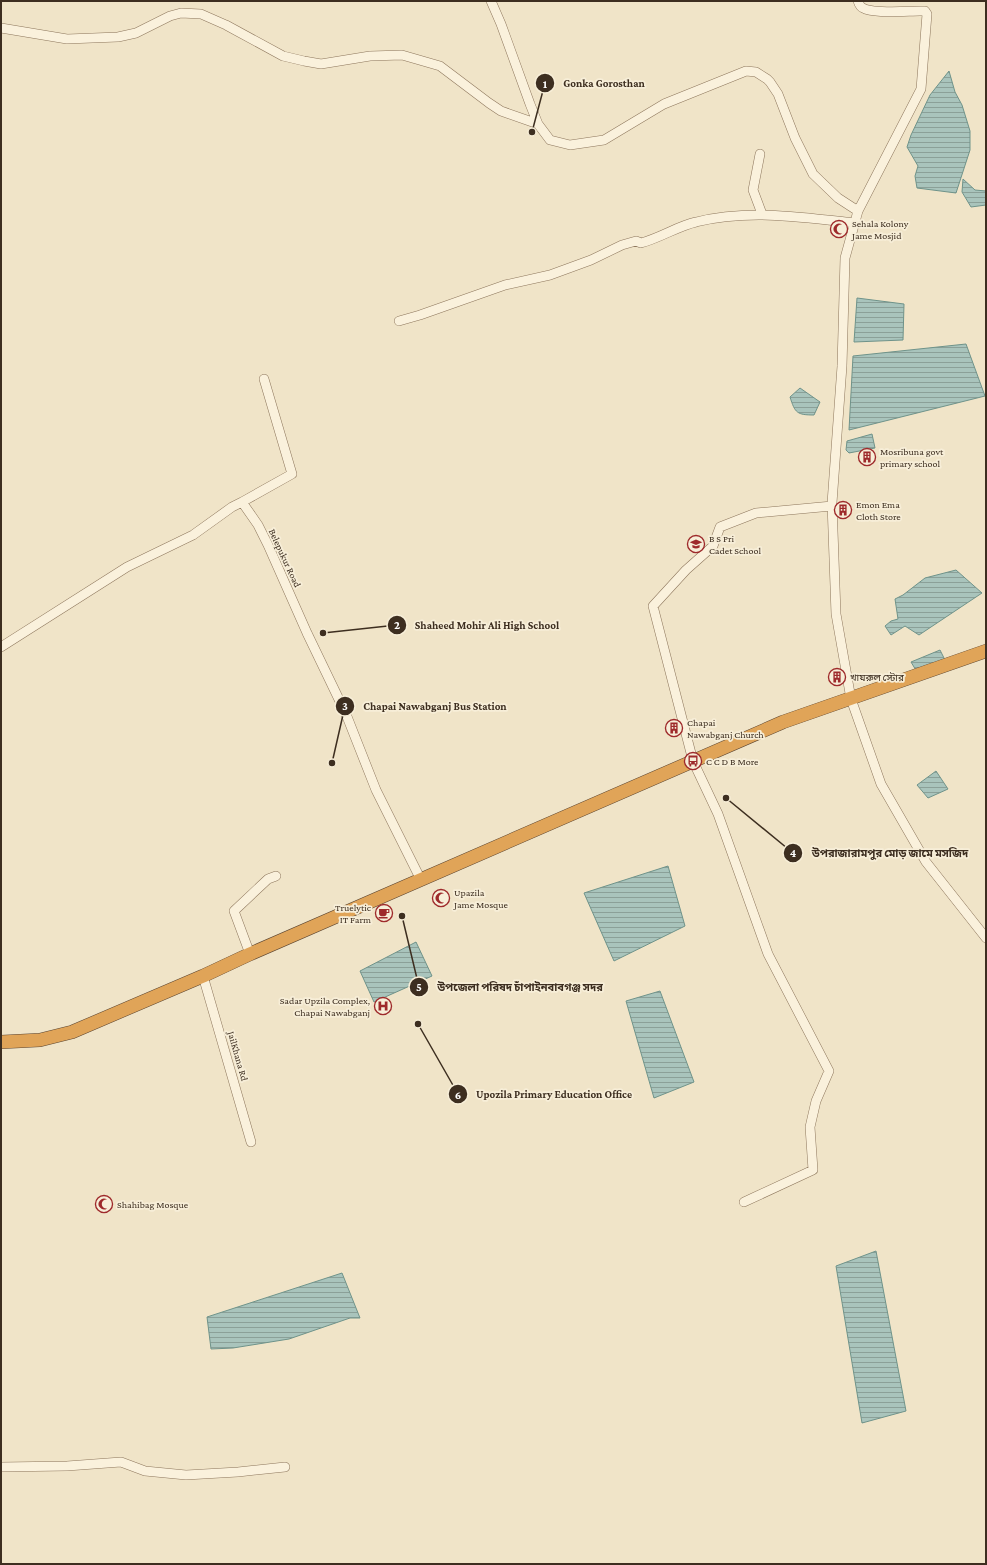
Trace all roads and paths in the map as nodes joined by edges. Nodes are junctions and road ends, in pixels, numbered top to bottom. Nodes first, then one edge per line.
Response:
1 (491, 1) edge
2 (858, 1) edge
3 (1, 28) edge
4 (538, 124) junction
5 (760, 154) dead end
6 (858, 211) junction
7 (762, 214) junction
8 (854, 223) junction
9 (399, 321) dead end
10 (264, 379) dead end
11 (242, 502) junction
12 (832, 506) junction
13 (1, 647) edge
14 (986, 651) edge
15 (851, 699) junction
16 (693, 761) junction
17 (276, 876) dead end
18 (421, 880) junction
19 (986, 938) edge
20 (250, 954) junction
21 (203, 976) junction
22 (1, 1042) edge
23 (251, 1142) dead end
24 (744, 1202) dead end
25 (1, 1467) edge
26 (285, 1467) dead end

1 - 4 street
2 - 6 street
3 - 4 street
4 - 6 street
5 - 7 street
6 - 8 street
7 - 8 street
7 - 9 street
8 - 12 street
10 - 11 street
11 - 13 street
11 - 18 street, Belepukur Road
12 - 15 street
12 - 16 street
14 - 15 highway
15 - 16 highway
15 - 19 street
16 - 18 highway
16 - 24 street
17 - 20 street
18 - 20 highway
20 - 21 highway
21 - 22 highway
21 - 23 street, JailKhana Rd
25 - 26 street

